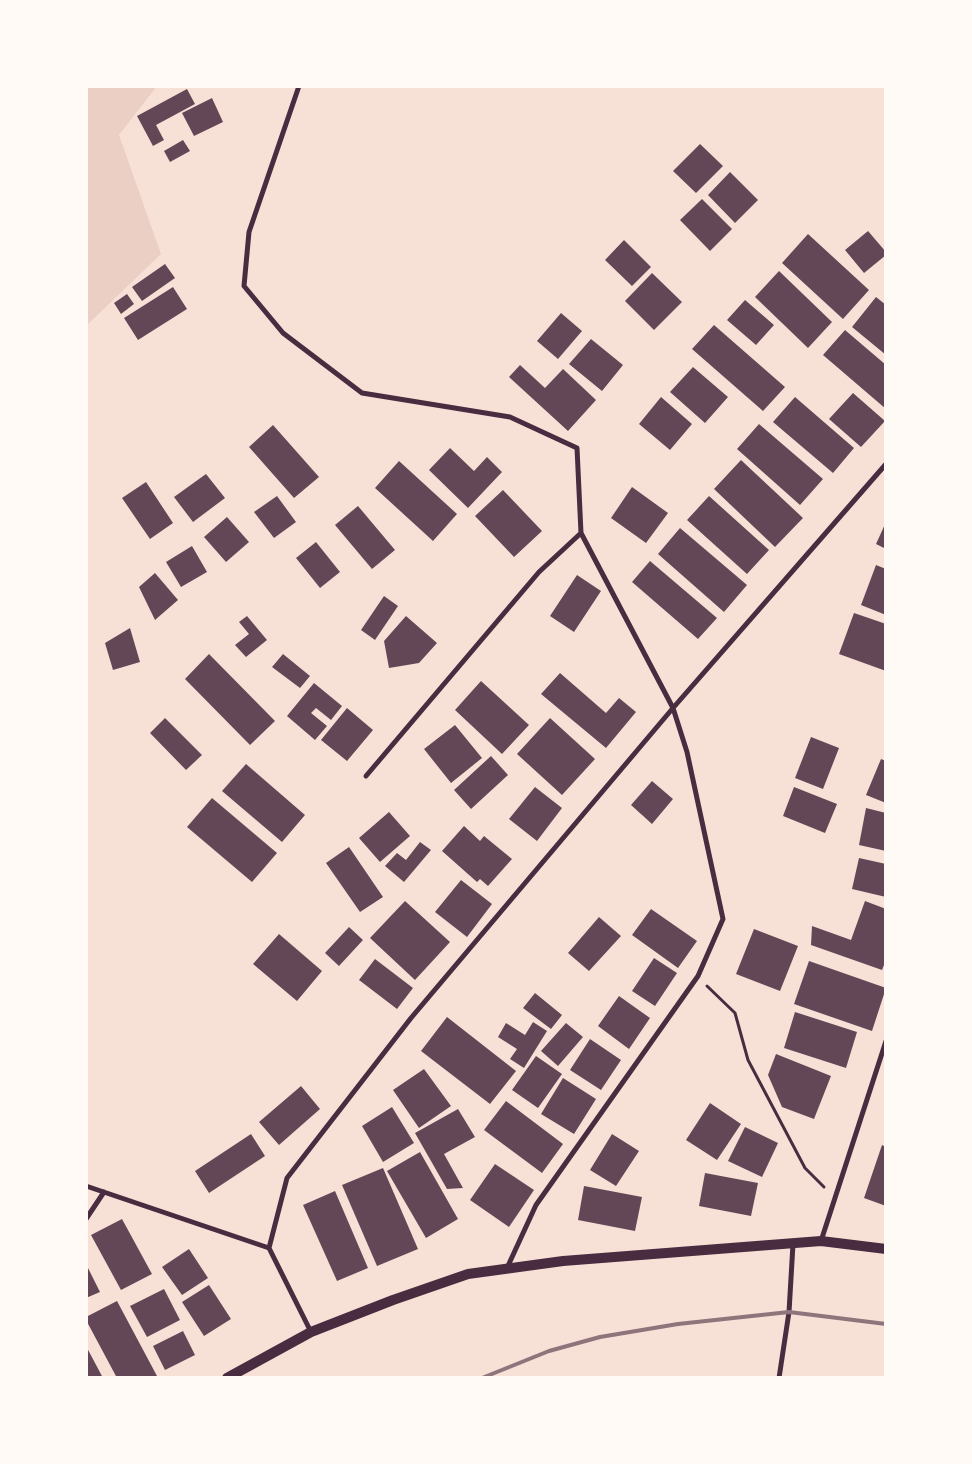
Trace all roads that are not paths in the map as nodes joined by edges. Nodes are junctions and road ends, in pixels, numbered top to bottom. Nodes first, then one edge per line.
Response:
1 (299, 86) edge
2 (886, 464) edge
3 (582, 533) junction
4 (672, 708) junction
5 (366, 776) dead end
6 (886, 1041) edge
7 (86, 1186) edge
8 (104, 1192) junction
9 (86, 1219) edge
10 (821, 1242) junction
11 (793, 1244) junction
12 (269, 1248) junction
13 (886, 1249) edge
14 (507, 1268) junction
15 (311, 1332) junction
16 (227, 1378) edge
17 (779, 1378) edge

1 - 3 street
2 - 4 street
3 - 4 street
3 - 5 street
4 - 12 street
4 - 14 street
6 - 10 street
7 - 8 street
8 - 9 street
8 - 12 street
10 - 11 main road
10 - 13 main road
11 - 14 main road
11 - 17 street
12 - 15 street
14 - 15 main road
15 - 16 main road

